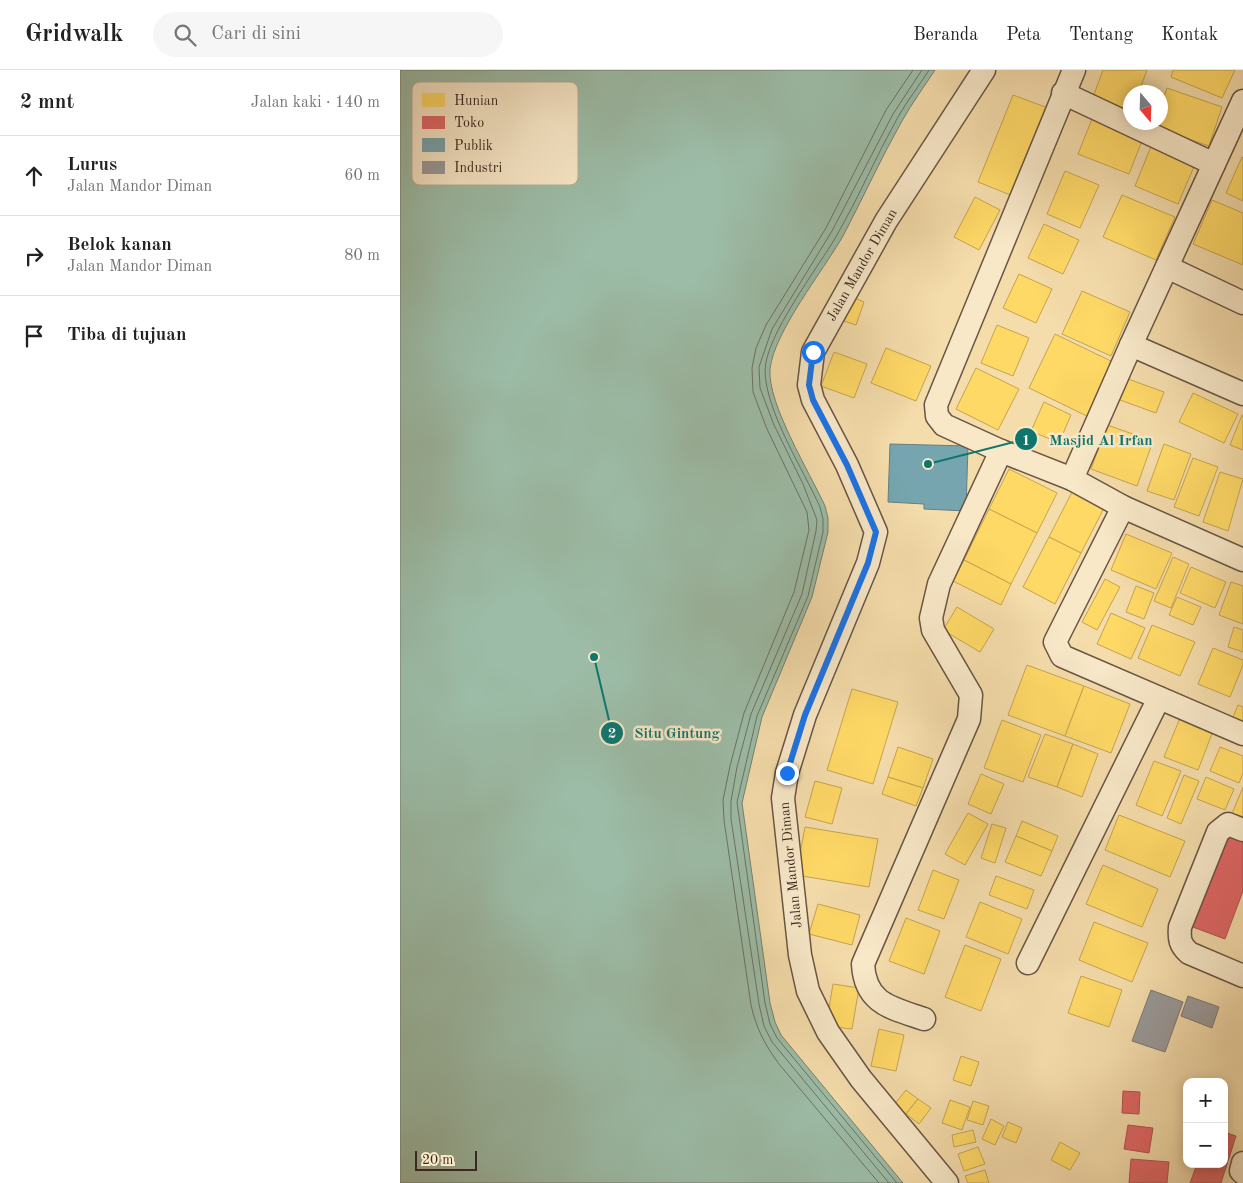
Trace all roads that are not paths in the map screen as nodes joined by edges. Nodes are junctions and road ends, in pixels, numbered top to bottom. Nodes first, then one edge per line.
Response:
1 (984, 70) edge
2 (1074, 70) edge
3 (1063, 93) junction
4 (1243, 101) edge
5 (1236, 134) edge
6 (1214, 164) junction
7 (1167, 267) junction
8 (1243, 303) edge
9 (1131, 345) junction
10 (1243, 394) edge
11 (1001, 451) junction
12 (1072, 479) junction
13 (1123, 507) junction
14 (1243, 560) edge
15 (1158, 698) junction
16 (1243, 734) edge
17 (1243, 830) edge
18 (1028, 963) dead end
19 (1243, 976) edge
20 (924, 1019) dead end
21 (1243, 1163) edge
22 (1243, 1173) edge
23 (947, 1183) edge

1 - 23 street, Jalan Mandor Diman
2 - 3 street
3 - 6 street
3 - 11 street
4 - 5 street
5 - 6 street
6 - 7 street
7 - 8 street
7 - 9 street
9 - 10 street
9 - 12 street
11 - 12 street
11 - 20 street
12 - 13 street
13 - 14 street
13 - 15 street
15 - 16 street
15 - 18 street
17 - 19 street
21 - 22 street

